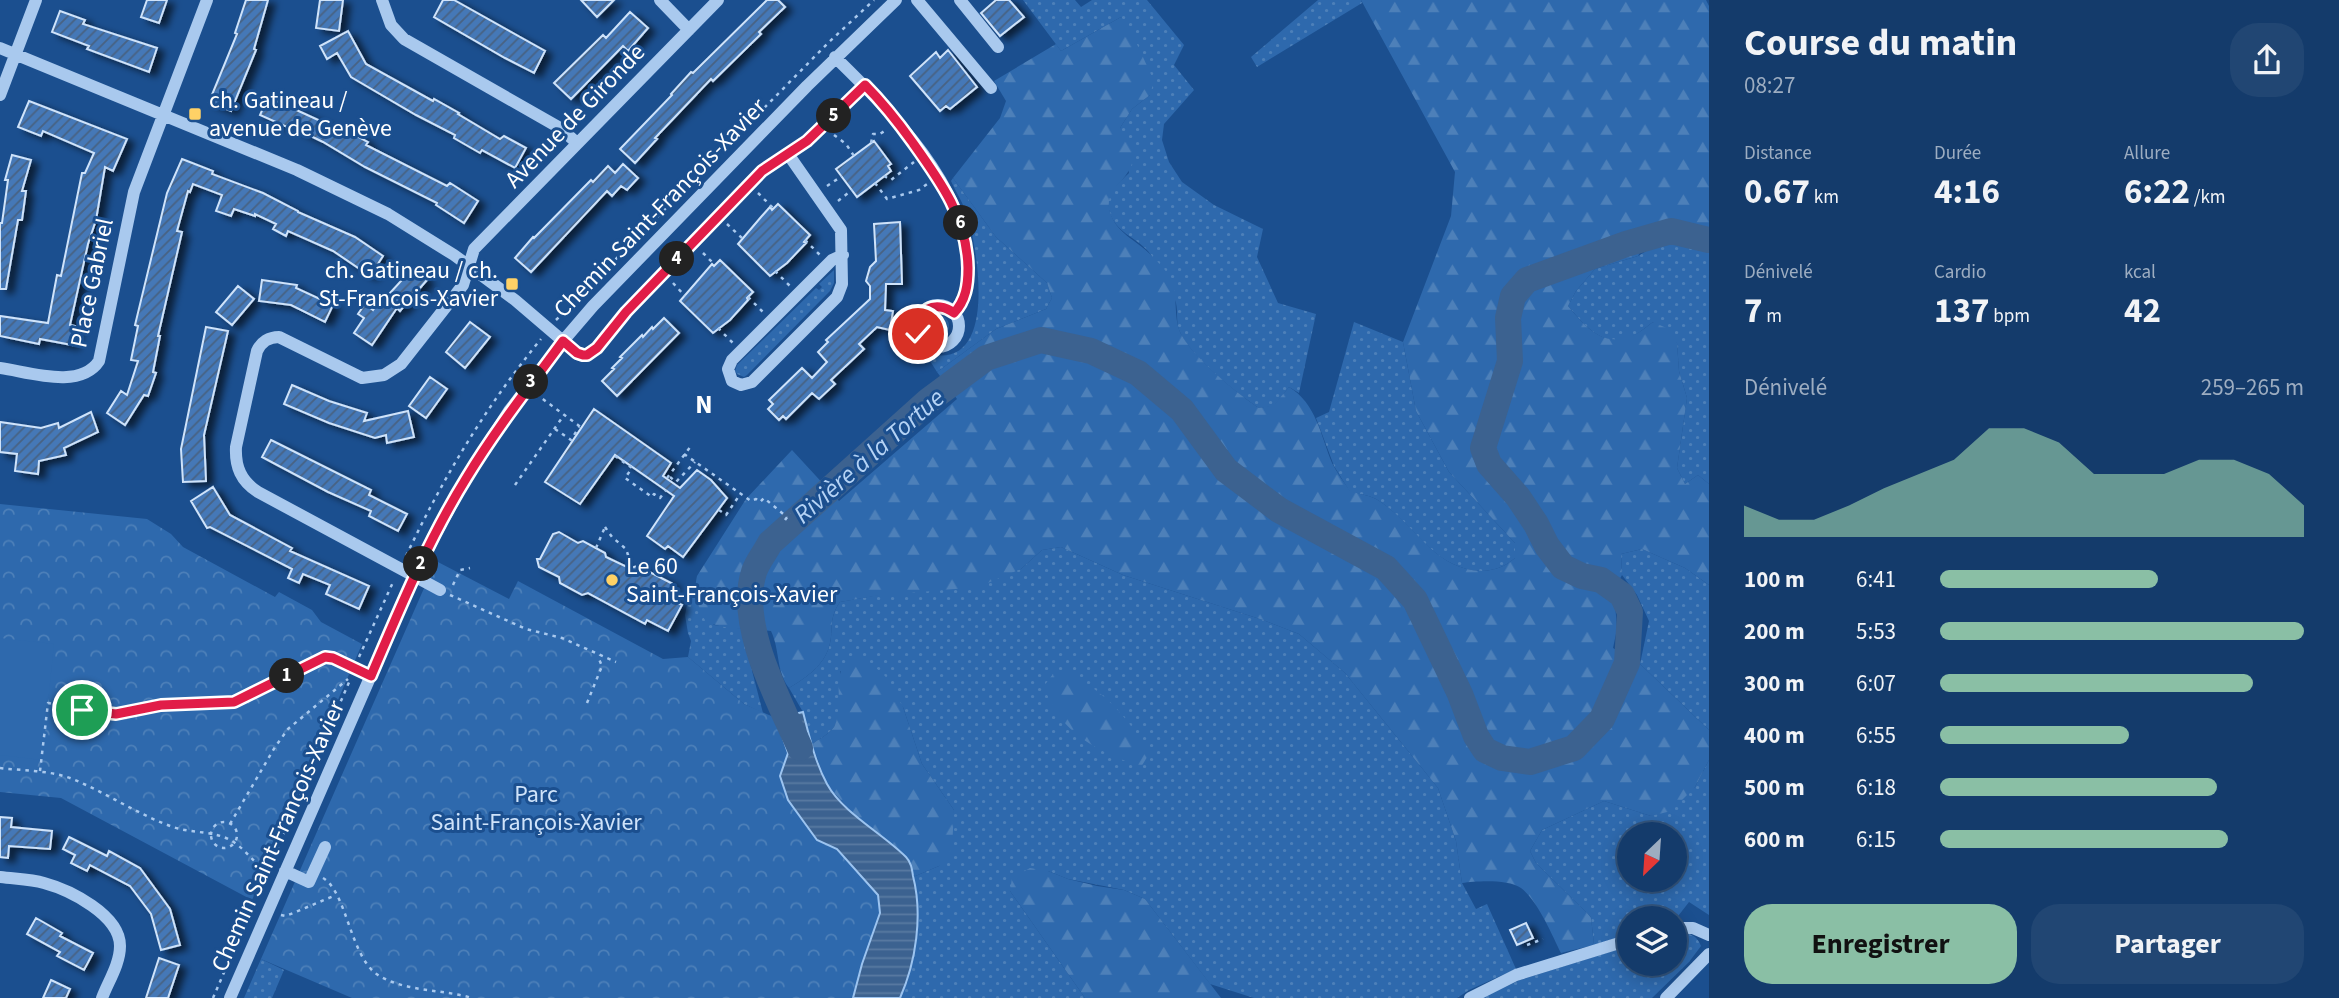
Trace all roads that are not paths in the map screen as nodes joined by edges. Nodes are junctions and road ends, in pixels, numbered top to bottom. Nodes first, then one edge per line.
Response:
1 (36, 0) edge
2 (206, 0) edge
3 (382, 0) edge
4 (660, 0) edge
5 (718, 0) edge
6 (896, 0) edge
7 (917, 0) edge
8 (960, 0) edge
9 (689, 30) junction
10 (998, 47) dead end
11 (0, 48) edge
12 (16, 54) junction
13 (835, 57) junction
14 (865, 85) junction
15 (991, 88) dead end
16 (0, 95) edge
17 (164, 115) junction
18 (577, 143) junction
19 (788, 154) junction
20 (843, 255) junction
21 (469, 266) junction
22 (954, 313) dead end
23 (563, 341) junction
24 (0, 368) edge
25 (415, 575) junction
26 (440, 590) dead end
27 (371, 676) junction
28 (234, 702) road end
29 (325, 847) dead end
30 (285, 871) junction
31 (0, 877) edge
32 (1687, 928) edge
33 (1709, 935) edge
34 (1617, 944) edge
35 (1709, 954) edge
36 (102, 998) edge
37 (230, 998) edge
38 (1470, 998) edge
39 (1666, 998) edge

1 - 12 street
2 - 17 street
3 - 18 street
4 - 9 street
5 - 9 street, Avenue de Gironde
6 - 13 street, Chemin Saint-François-Xavier
7 - 15 street
8 - 10 street
9 - 18 street, Avenue de Gironde
11 - 12 street
12 - 16 street
12 - 17 street
13 - 14 street
13 - 23 street, Chemin Saint-François-Xavier
14 - 19 street
14 - 22 street
17 - 21 street
17 - 24 street, Place Gabriel
18 - 21 street, Avenue de Gironde
19 - 20 street
19 - 23 street
20 - 20 street
21 - 23 street
21 - 25 street, Avenue de Gironde
23 - 25 street, Chemin Saint-François-Xavier
25 - 26 street
25 - 27 street, Chemin Saint-François-Xavier
27 - 28 street
27 - 30 street, Chemin Saint-François-Xavier
29 - 30 street
30 - 37 street, Chemin Saint-François-Xavier
31 - 36 street
32 - 33 street
34 - 38 street
35 - 39 street

